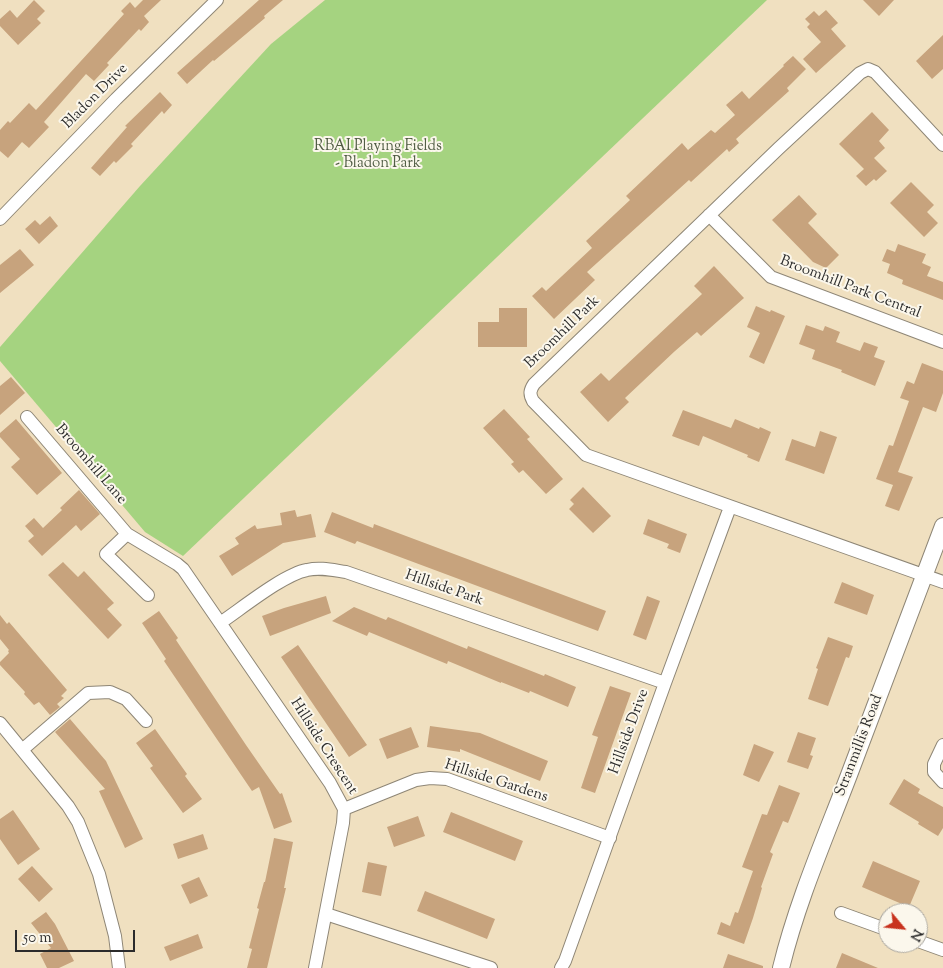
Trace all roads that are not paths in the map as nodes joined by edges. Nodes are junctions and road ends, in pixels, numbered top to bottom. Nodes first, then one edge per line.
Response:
1 (218, 0) edge
2 (943, 144) edge
3 (709, 214) junction
4 (0, 219) edge
5 (943, 342) edge
6 (27, 417) dead end
7 (730, 507) junction
8 (943, 526) edge
9 (127, 534) junction
10 (183, 569) joint
11 (925, 575) junction
12 (943, 582) edge
13 (148, 596) dead end
14 (220, 623) junction
15 (665, 683) junction
16 (146, 721) dead end
17 (0, 723) edge
18 (943, 745) edge
19 (22, 750) junction
20 (943, 782) edge
21 (344, 809) junction
22 (610, 838) junction
23 (841, 913) dead end
24 (326, 914) junction
25 (878, 926) edge
26 (928, 945) edge
27 (943, 950) edge
28 (119, 968) edge
29 (315, 968) edge
30 (491, 968) edge
31 (561, 968) edge
32 (781, 968) edge

1 - 4 street, Bladon Drive
2 - 3 street, Broomhill Park
3 - 5 street, Broomhill Park Central
3 - 7 street, Broomhill Park
6 - 9 street, Broomhill Lane
7 - 11 street, Broomhill Park
7 - 15 street, Hillside Drive
8 - 11 street, Stranmillis Road
9 - 10 street, Broomhill Lane
9 - 13 street
10 - 14 street, Hillside Crescent
11 - 12 street, Broomhill Park
11 - 32 street, Stranmillis Road
14 - 15 street, Hillside Park
14 - 21 street, Hillside Crescent
15 - 22 street, Hillside Drive
16 - 19 street
17 - 19 street
18 - 20 street
19 - 28 street
21 - 22 street, Hillside Gardens
21 - 24 street, Hillside Crescent
22 - 31 street, Hillside Drive
23 - 25 street
24 - 29 street, Hillside Crescent
24 - 30 street
26 - 27 street

